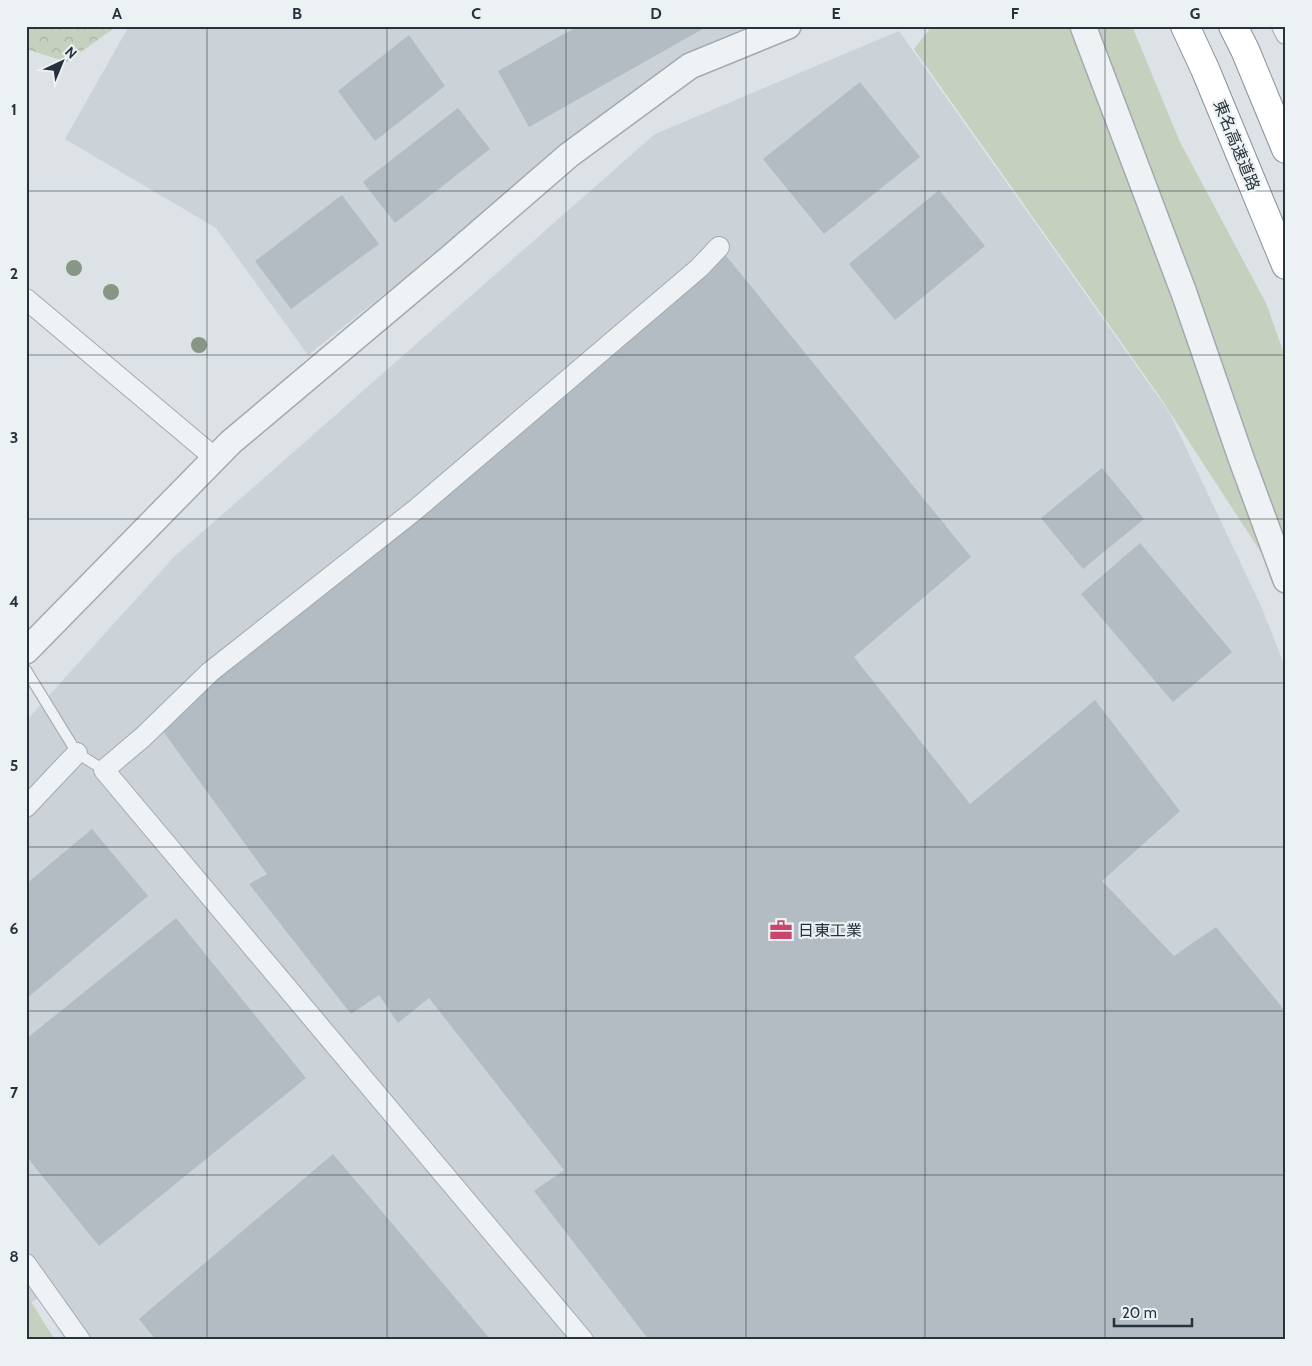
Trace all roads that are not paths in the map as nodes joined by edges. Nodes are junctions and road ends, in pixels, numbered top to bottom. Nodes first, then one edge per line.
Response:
1 (788, 26) edge
2 (1083, 26) edge
3 (1185, 26) edge
4 (1234, 26) edge
5 (1282, 26) edge
6 (1286, 34) edge
7 (1286, 149) edge
8 (719, 247) dead end
9 (1286, 265) edge
10 (26, 299) edge
11 (216, 458) junction
12 (1286, 580) edge
13 (26, 651) edge
14 (26, 670) edge
15 (77, 754) junction
16 (104, 770) junction
17 (26, 807) edge
18 (26, 1264) edge
19 (80, 1340) edge
20 (583, 1340) edge

1 - 11 street
2 - 12 street
3 - 9 highway, 東名高速道路
4 - 7 highway
5 - 6 street
8 - 16 street
10 - 11 street
11 - 13 street
14 - 15 lane
15 - 16 lane
15 - 17 street
16 - 20 street
18 - 19 street

